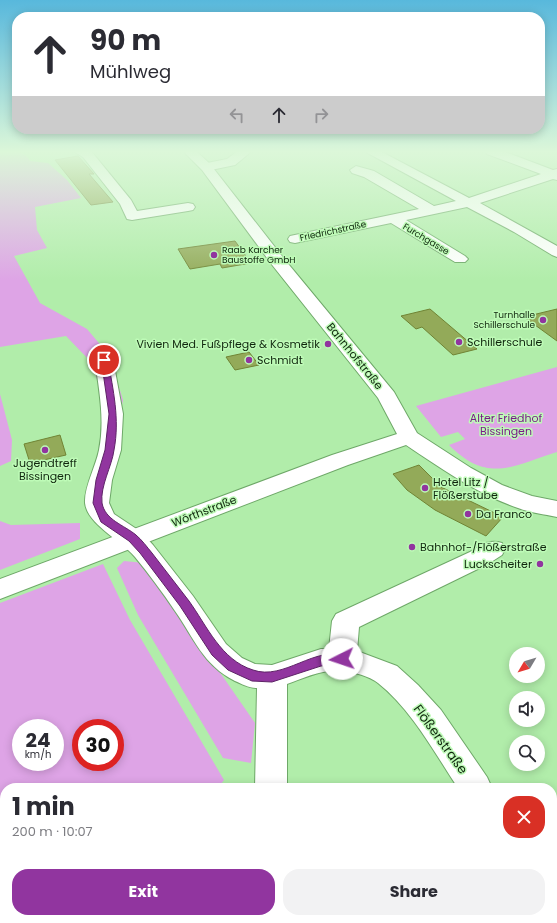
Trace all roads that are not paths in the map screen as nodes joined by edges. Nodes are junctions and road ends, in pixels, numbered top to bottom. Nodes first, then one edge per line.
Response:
1 (119, 194) edge
2 (227, 194) edge
3 (404, 194) edge
4 (450, 194) edge
5 (495, 194) edge
6 (467, 203) junction
7 (188, 207) dead end
8 (431, 210) junction
9 (392, 218) junction
10 (295, 239) dead end
11 (557, 252) edge
12 (460, 259) dead end
13 (104, 360) dead end
14 (409, 437) junction
15 (557, 509) edge
16 (132, 538) junction
17 (492, 549) dead end
18 (0, 589) edge
19 (342, 659) junction
20 (272, 677) junction
21 (271, 783) edge
22 (473, 783) edge

1 - 7 street
2 - 14 street, Bahnhofstraße
3 - 8 street
4 - 6 street
5 - 6 street, Friedrichstraße
6 - 8 street, Friedrichstraße
6 - 11 street
8 - 9 street, Friedrichstraße
9 - 10 street, Friedrichstraße
9 - 12 street, Furchgasse
13 - 16 street, Flößerstraße
14 - 15 street, Bahnhofstraße
14 - 16 street, Wörthstraße
16 - 18 street, Wörthstraße
16 - 20 street, Flößerstraße
17 - 19 street
19 - 20 street, Flößerstraße
19 - 22 street, Flößerstraße
20 - 21 street

